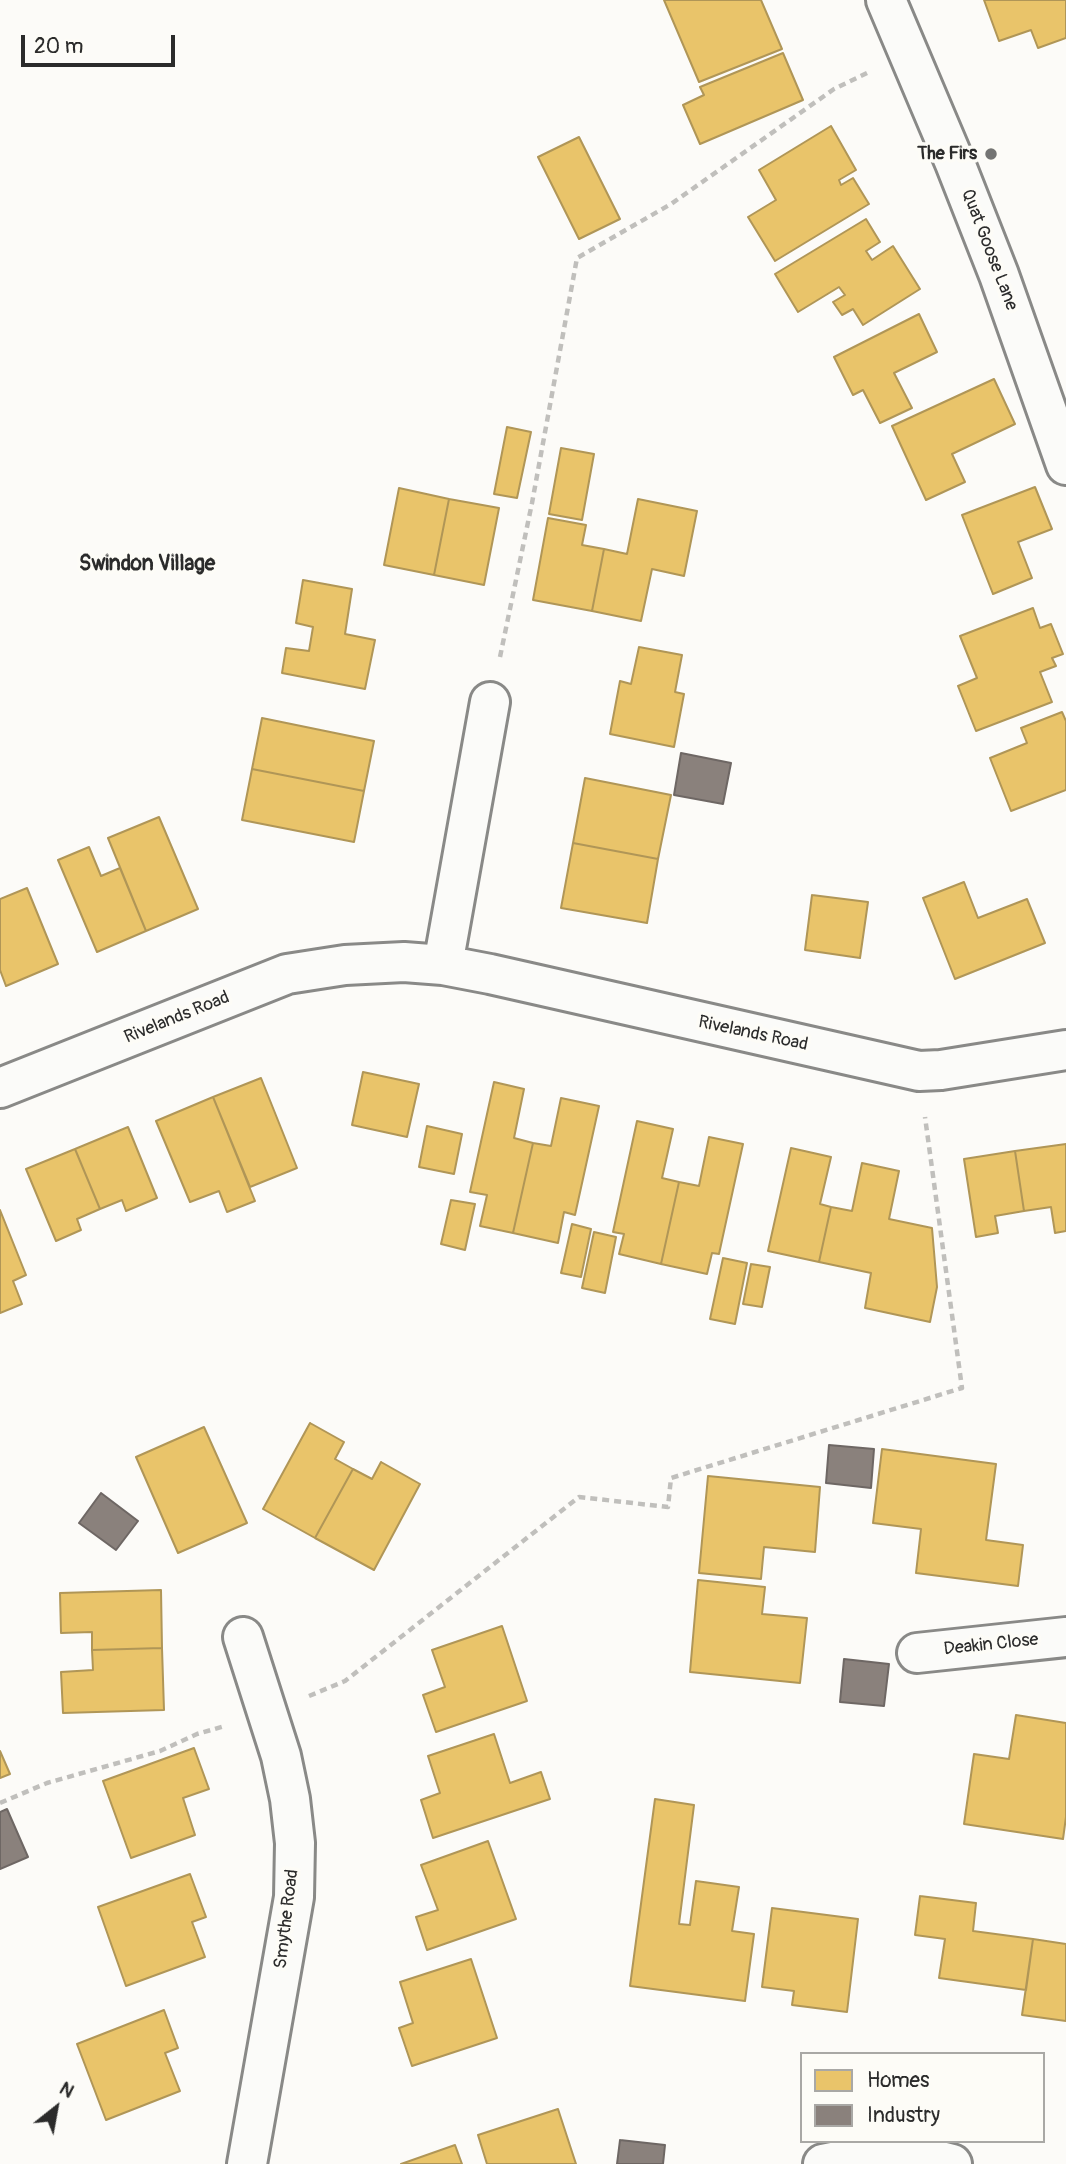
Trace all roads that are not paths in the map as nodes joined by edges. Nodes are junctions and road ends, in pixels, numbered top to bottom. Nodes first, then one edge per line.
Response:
1 (886, 0) edge
2 (1066, 465) edge
3 (490, 702) road end
4 (443, 965) junction
5 (1066, 1051) edge
6 (0, 1088) edge
7 (243, 1637) dead end
8 (1066, 1637) edge
9 (917, 1653) dead end
10 (247, 2164) edge
11 (823, 2164) edge
12 (952, 2164) edge

1 - 2 street, Quat Goose Lane
3 - 4 street
4 - 5 street, Rivelands Road
4 - 6 street, Rivelands Road
7 - 10 street, Smythe Road
8 - 9 street, Deakin Close
11 - 12 street

